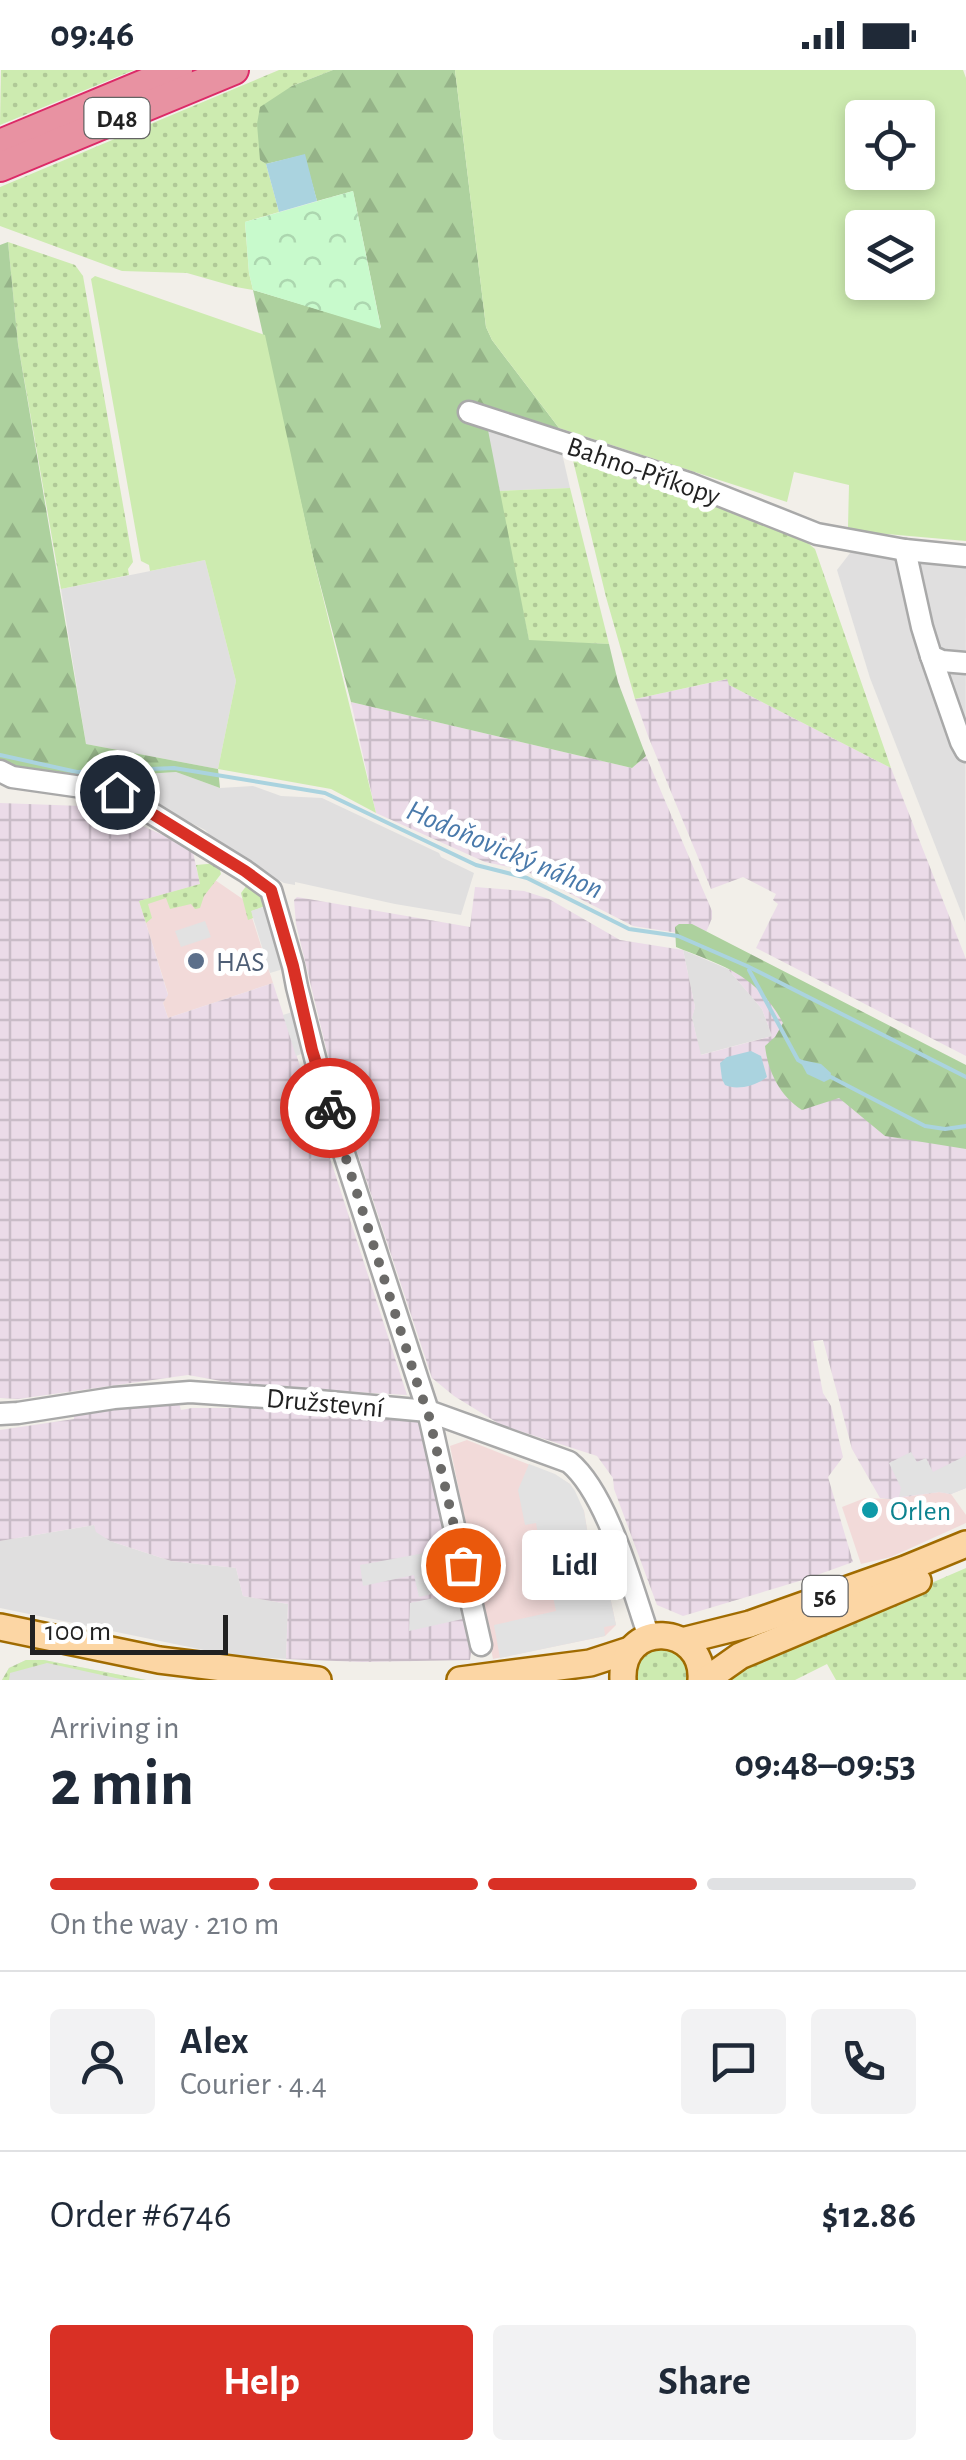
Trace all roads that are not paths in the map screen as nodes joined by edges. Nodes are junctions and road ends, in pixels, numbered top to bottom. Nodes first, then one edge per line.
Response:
1 (178, 70) edge
2 (234, 70) edge
3 (0, 144) edge
4 (0, 167) edge
5 (469, 412) dead end
6 (905, 550) junction
7 (966, 556) edge
8 (932, 656) junction
9 (966, 663) edge
10 (966, 752) edge
11 (0, 772) edge
12 (428, 1412) junction
13 (0, 1414) edge
14 (966, 1544) edge
15 (966, 1559) edge
16 (1, 1635) edge
17 (682, 1642) junction
18 (639, 1644) junction
19 (481, 1645) dead end
20 (200, 1680) edge
21 (318, 1680) edge
22 (460, 1680) edge
23 (623, 1680) edge
24 (704, 1680) edge

1 - 3 highway, D48
2 - 4 highway, D48
5 - 6 street, Bahno-Příkopy
6 - 7 street, Bahno-Příkopy
6 - 8 street
8 - 9 street
8 - 10 street
11 - 12 street
12 - 13 street, Družstevní
12 - 18 street, Družstevní
12 - 19 street
14 - 17 main road, 56
15 - 24 main road, 56
16 - 20 main road
16 - 21 main road
17 - 18 main road, 56
17 - 24 main road, 56
18 - 22 main road, 56
18 - 23 main road

